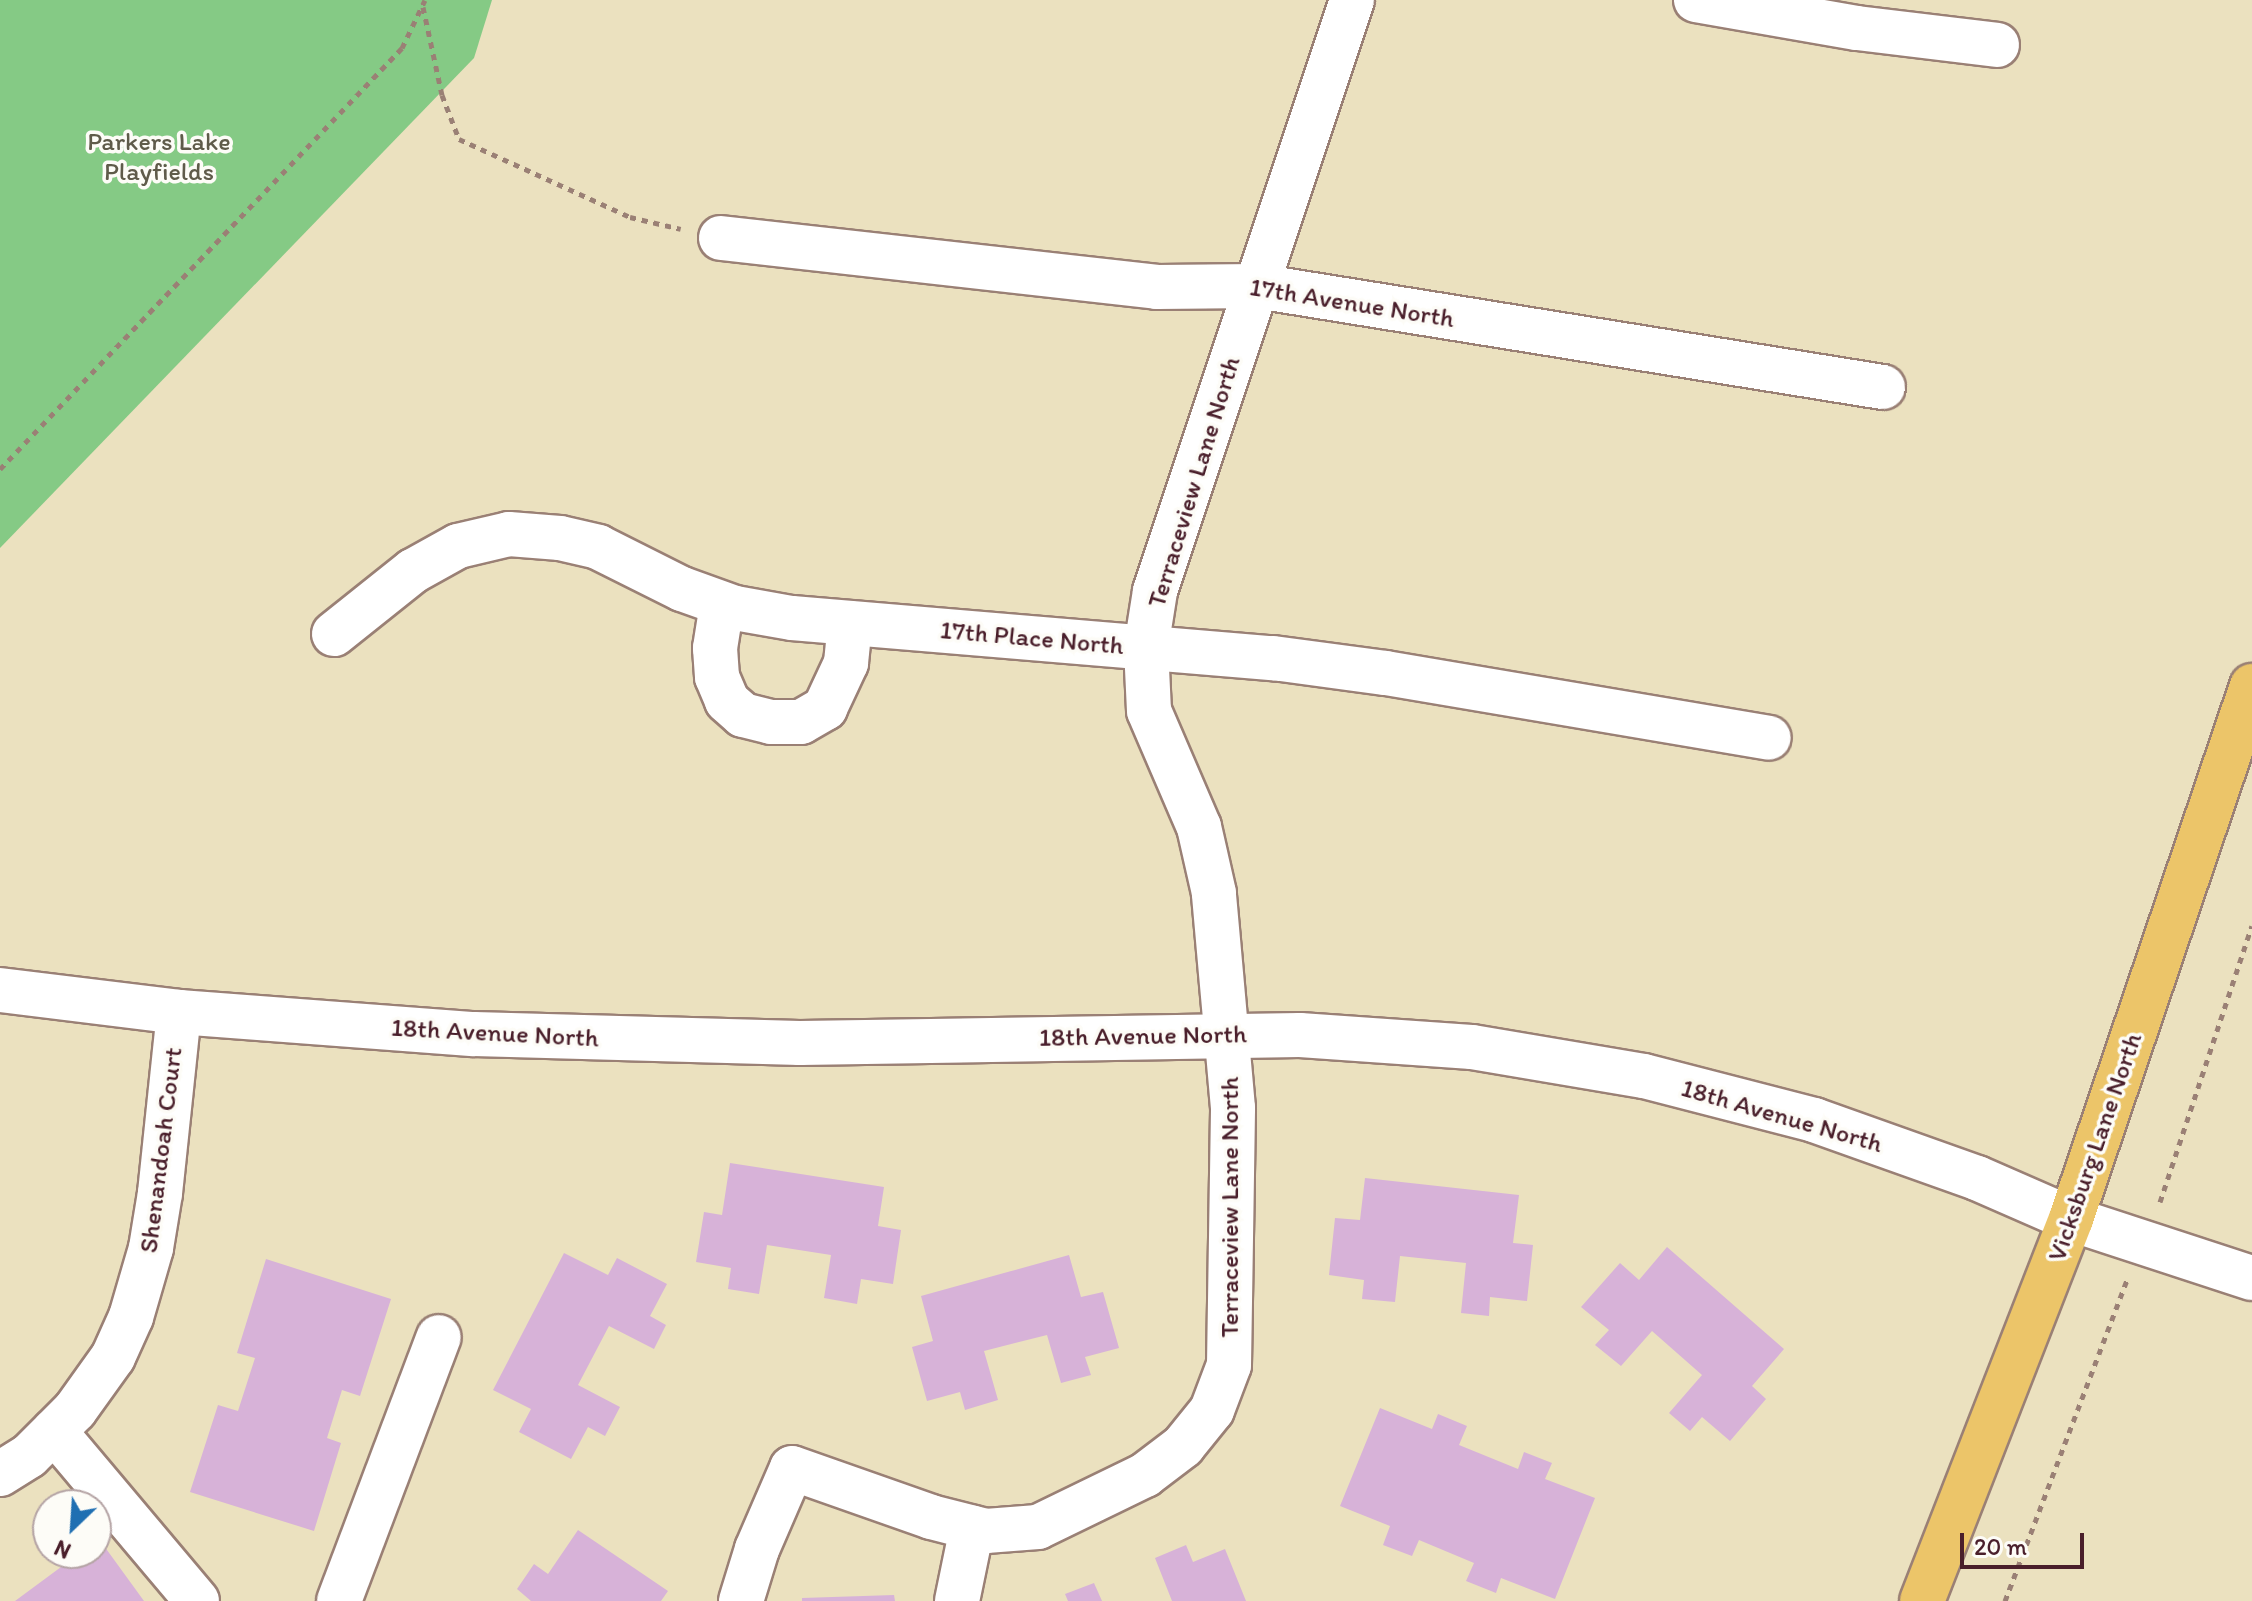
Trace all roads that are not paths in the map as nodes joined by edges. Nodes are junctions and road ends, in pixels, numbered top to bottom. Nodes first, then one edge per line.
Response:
1 (1352, 0) edge
2 (1696, 0) edge
3 (1997, 45) dead end
4 (721, 238) road end
5 (1257, 286) junction
6 (1883, 387) dead end
7 (722, 604) junction
8 (850, 623) junction
9 (334, 634) dead end
10 (1146, 648) junction
11 (2252, 686) edge
12 (1769, 738) dead end
13 (0, 990) edge
14 (179, 1012) junction
15 (1229, 1035) junction
16 (2071, 1219) junction
17 (2252, 1278) edge
18 (439, 1337) dead end
19 (54, 1431) junction
20 (0, 1474) edge
21 (972, 1528) junction
22 (197, 1601) edge
23 (339, 1601) edge
24 (741, 1601) edge
25 (957, 1601) edge
26 (1922, 1601) edge

1 - 5 street, Terraceview Lane North
2 - 3 street
4 - 5 street, 17th Avenue North
5 - 6 street, 17th Avenue North
5 - 10 street, Terraceview Lane North
7 - 8 street, 17th Place North
7 - 8 street
7 - 9 street, 17th Place North
8 - 10 street, 17th Place North
10 - 12 street, 17th Place North
10 - 15 street, Terraceview Lane North
11 - 16 main road, Vicksburg Lane North
13 - 14 street, 18th Avenue North
14 - 15 street, 18th Avenue North
14 - 19 street, Shenandoah Court
15 - 16 street, 18th Avenue North
15 - 21 street, Terraceview Lane North
16 - 17 street, 18th Avenue North
16 - 26 main road, Vicksburg Lane North
18 - 23 street
19 - 20 street, Shenandoah Court
19 - 22 street
21 - 24 street, Terraceview Lane North
21 - 25 street

